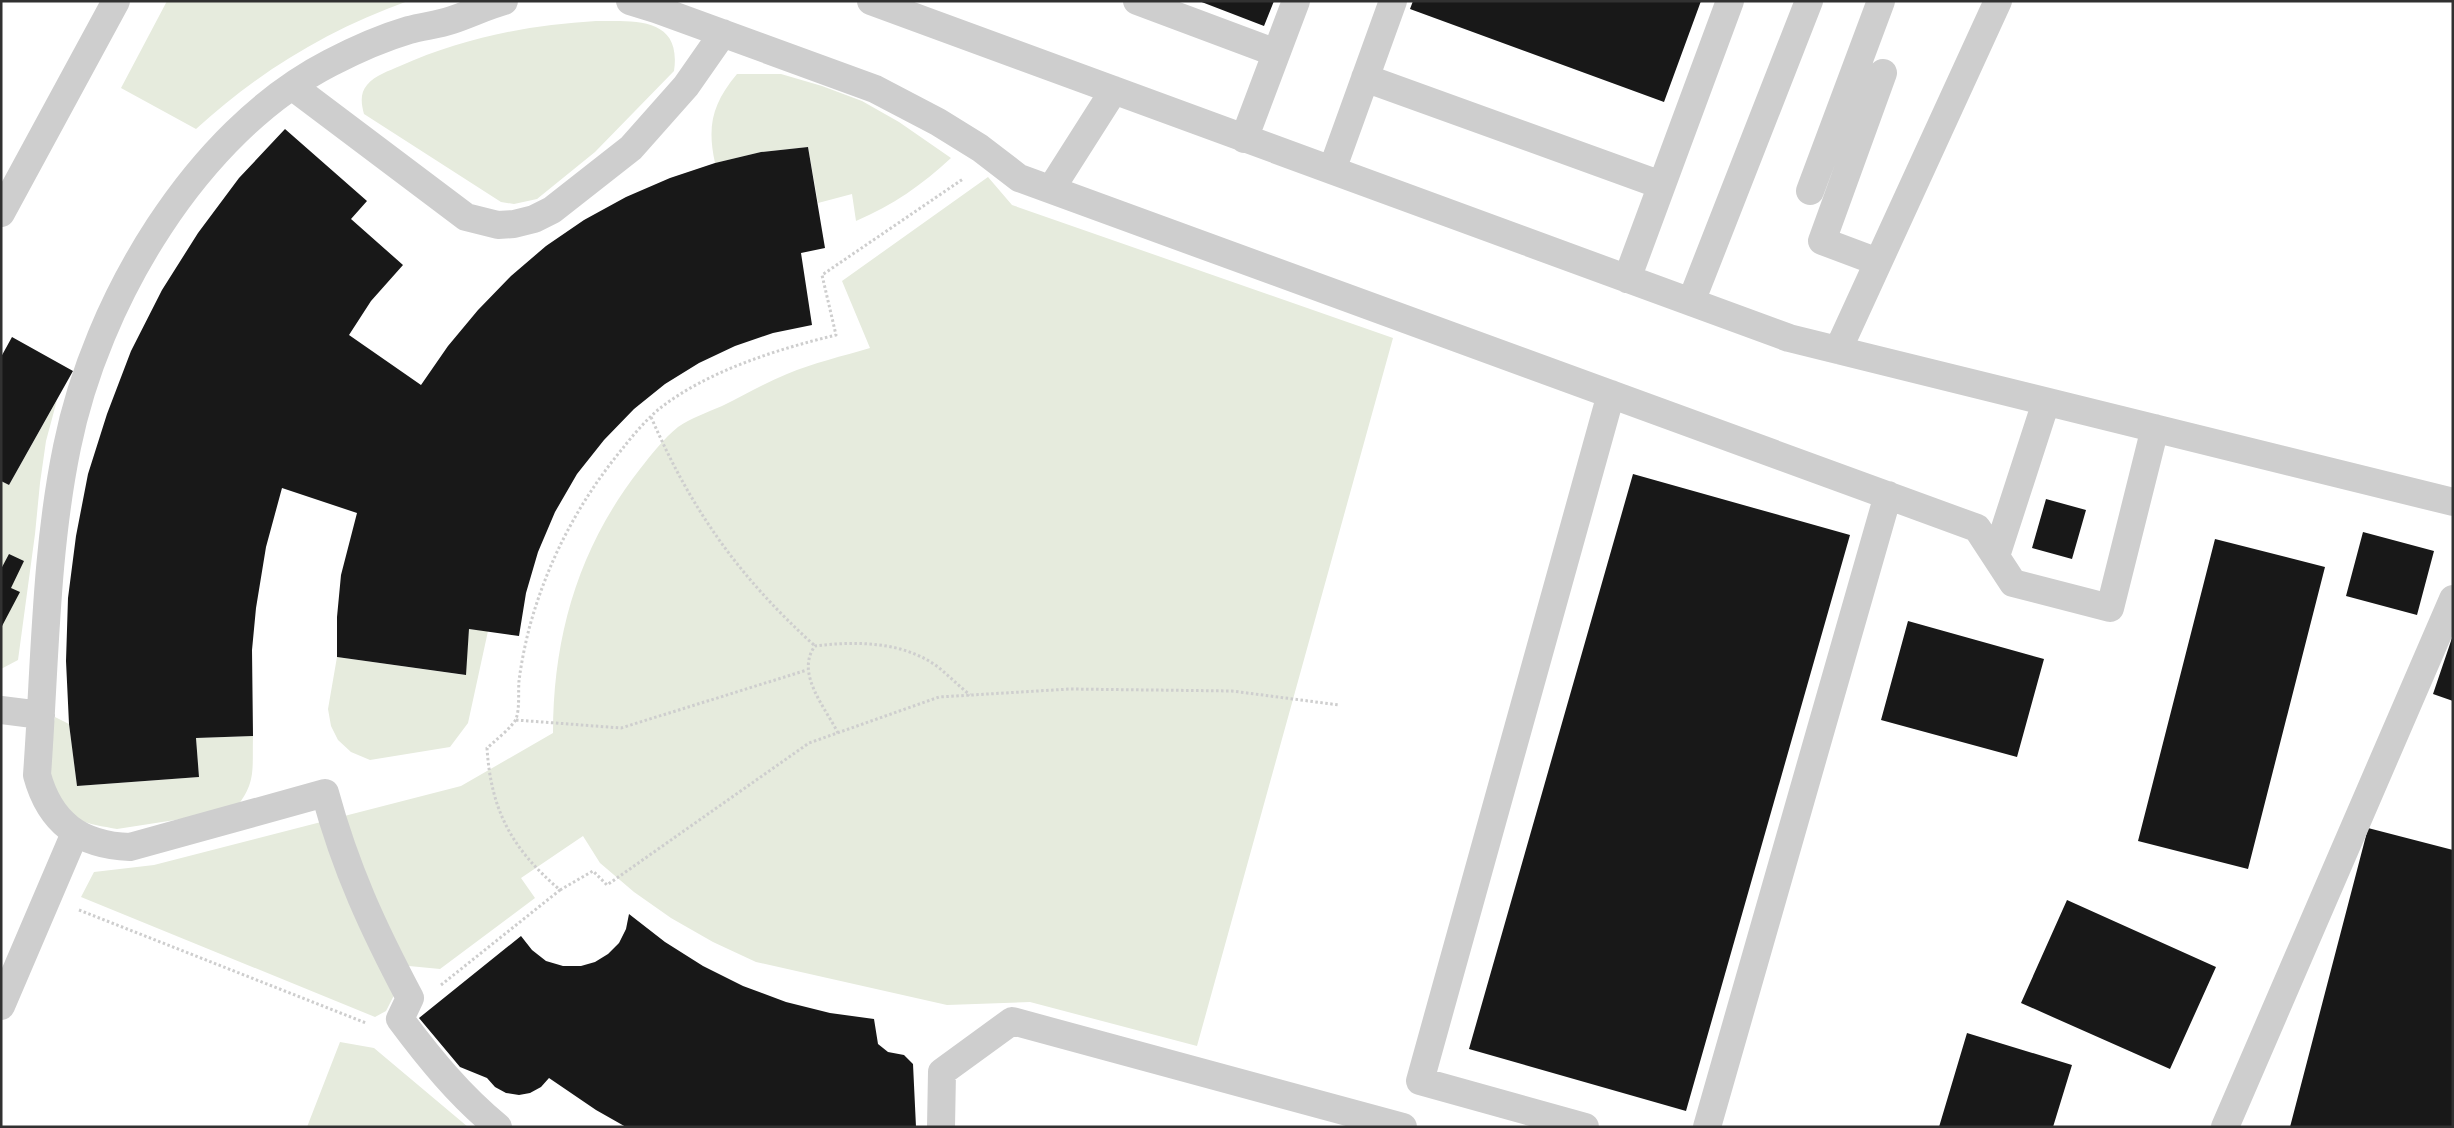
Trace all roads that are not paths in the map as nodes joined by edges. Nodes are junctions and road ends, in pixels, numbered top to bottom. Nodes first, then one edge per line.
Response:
1 (116, 1) edge
2 (504, 1) edge
3 (630, 1) edge
4 (871, 1) edge
5 (1137, 1) edge
6 (1296, 1) edge
7 (1393, 1) edge
8 (1730, 1) edge
9 (1809, 1) edge
10 (1881, 1) edge
11 (1998, 1) edge
12 (724, 33) junction
13 (1276, 53) junction
14 (1883, 73) dead end
15 (1365, 78) junction
16 (292, 86) junction
17 (1114, 90) junction
18 (1244, 139) junction
19 (1332, 170) junction
20 (1662, 185) junction
21 (1051, 189) junction
22 (1810, 191) dead end
23 (1, 213) edge
24 (1878, 262) junction
25 (1627, 278) junction
26 (1691, 302) junction
27 (1838, 350) junction
28 (1611, 394) junction
29 (2046, 402) junction
30 (2155, 428) junction
31 (1888, 495) junction
32 (2453, 502) edge
33 (1996, 556) junction
34 (2453, 599) edge
35 (1, 710) edge
36 (41, 715) junction
37 (75, 833) junction
38 (1, 1006) edge
39 (498, 1127) edge
40 (941, 1127) edge
41 (1403, 1127) edge
42 (1585, 1127) edge
43 (1707, 1127) edge
44 (2225, 1127) edge

1 - 23 street
2 - 16 street
3 - 12 street
4 - 17 street
5 - 13 street
6 - 13 street
7 - 15 street
8 - 20 street
9 - 26 street
10 - 22 street
11 - 24 street
12 - 16 street
12 - 21 street
13 - 18 street
14 - 24 street
15 - 19 street
15 - 20 street
16 - 36 street
17 - 18 street
17 - 21 street
18 - 19 street
19 - 25 street
20 - 25 street
21 - 28 street
24 - 27 street
25 - 26 street
26 - 27 street
27 - 29 street
28 - 31 street
28 - 42 street
29 - 30 street
29 - 33 street
30 - 32 street
30 - 33 street
31 - 33 street
31 - 43 street
34 - 44 street
35 - 36 street
36 - 37 street
37 - 38 street
37 - 39 street
40 - 41 street

